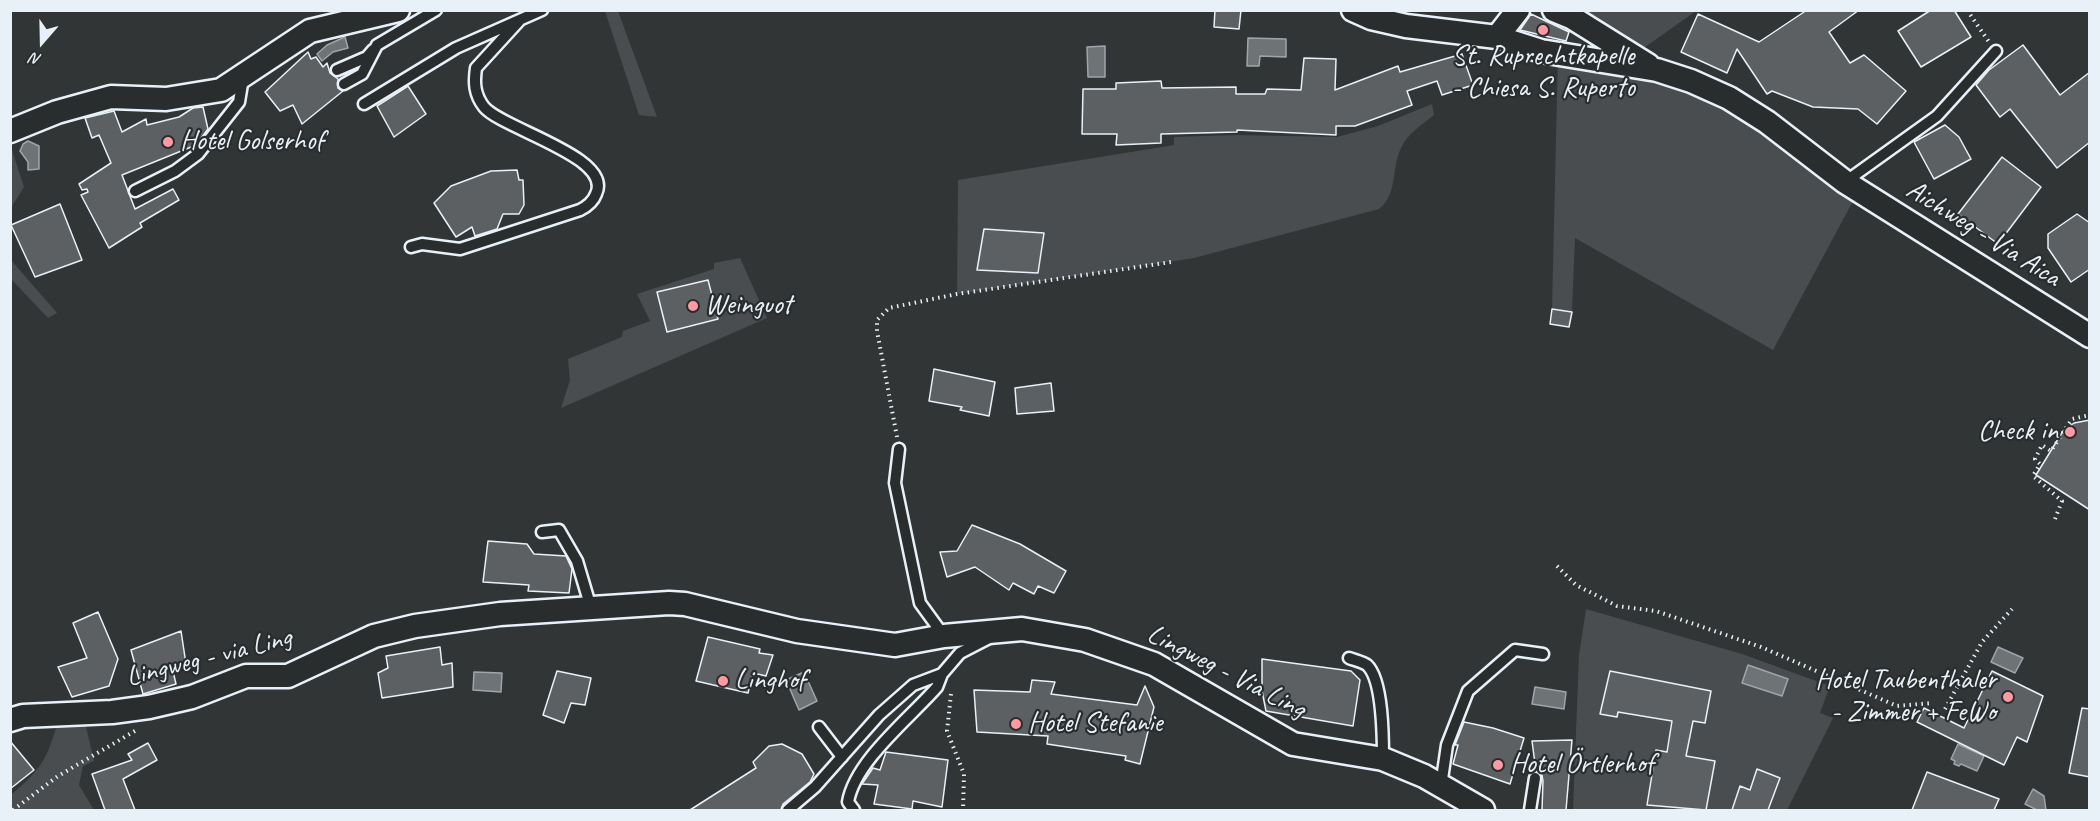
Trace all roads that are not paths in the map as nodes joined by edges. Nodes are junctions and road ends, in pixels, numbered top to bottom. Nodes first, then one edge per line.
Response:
1 (398, 10) edge
2 (436, 10) edge
3 (542, 10) edge
4 (1353, 10) edge
5 (1518, 10) edge
6 (1554, 10) edge
7 (519, 21) junction
8 (1497, 37) junction
9 (377, 45) junction
10 (1996, 51) road end
11 (337, 70) dead end
12 (1657, 70) junction
13 (244, 75) junction
14 (344, 84) dead end
15 (364, 104) dead end
16 (10, 131) edge
17 (1845, 182) junction
18 (135, 191) dead end
19 (411, 247) dead end
20 (2090, 336) edge
21 (899, 449) road end
22 (542, 532) dead end
23 (631, 605) joint
24 (591, 608) junction
25 (1002, 630) junction
26 (944, 636) junction
27 (1543, 654) dead end
28 (1349, 658) dead end
29 (942, 674) junction
30 (10, 720) edge
31 (819, 728) dead end
32 (842, 757) junction
33 (1383, 759) junction
34 (1535, 778) dead end
35 (1441, 787) junction
36 (788, 810) edge
37 (854, 810) edge
38 (1483, 810) edge
39 (1530, 810) edge

1 - 13 street
2 - 9 lane
3 - 7 lane
4 - 8 street, Aichweg - Via Aica
5 - 8 street
6 - 12 street, Aichweg - Via Aica
7 - 15 lane
7 - 19 lane
8 - 12 street, Aichweg - Via Aica
9 - 11 lane
9 - 14 lane
10 - 17 lane, Aichweg - Via Aica
12 - 17 street, Aichweg - Via Aica
13 - 16 street
13 - 18 lane
17 - 20 street, Aichweg - Via Aica
21 - 26 lane
22 - 24 lane
23 - 24 street, Lingweg - via Ling
23 - 26 street, Lingweg - Via Ling
24 - 30 street, Lingweg - via Ling
25 - 26 street, Lingweg - Via Ling
25 - 29 lane
25 - 33 street, Lingweg - Via Ling
27 - 35 lane
28 - 33 lane
29 - 32 lane
29 - 37 lane
31 - 32 lane
32 - 36 lane
33 - 35 street, Lingweg - Via Ling
34 - 39 lane
35 - 38 street, Lingweg - Via Ling

